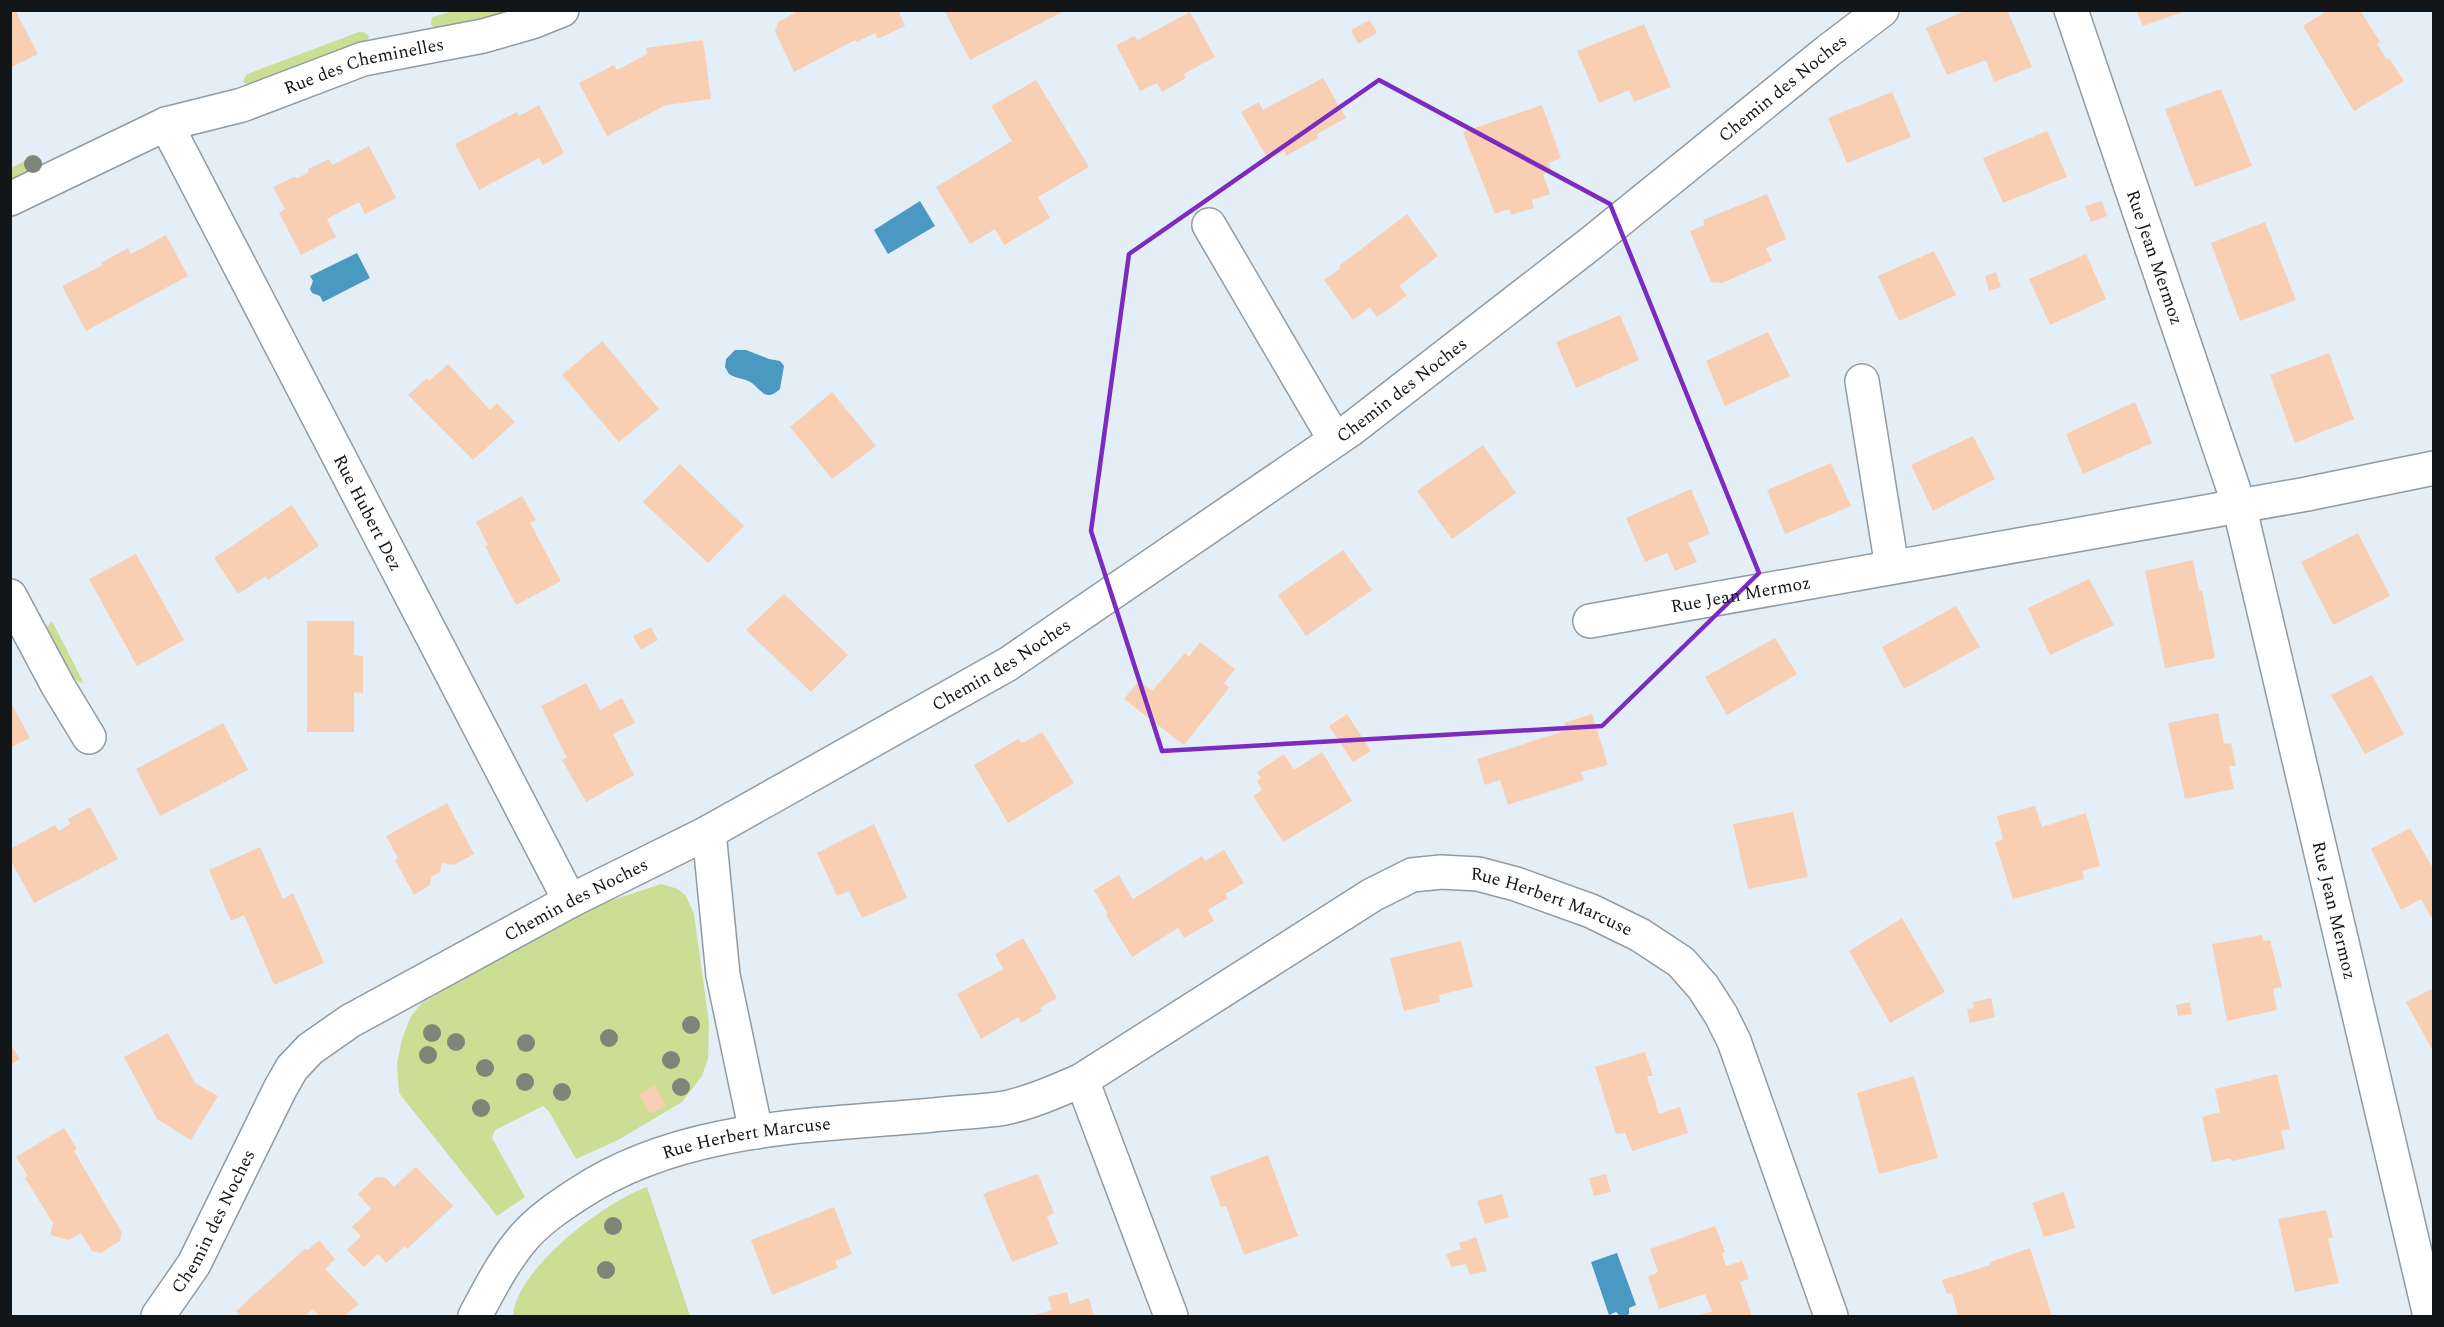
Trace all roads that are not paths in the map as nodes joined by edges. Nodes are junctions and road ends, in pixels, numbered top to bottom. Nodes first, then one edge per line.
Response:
1 (562, 10) edge
2 (1882, 10) edge
3 (2071, 10) edge
4 (166, 124) junction
5 (10, 199) edge
6 (1209, 225) dead end
7 (1862, 381) dead end
8 (1335, 440) junction
9 (2433, 468) edge
10 (2239, 505) junction
11 (1892, 567) junction
12 (10, 596) edge
13 (1590, 621) dead end
14 (89, 737) dead end
15 (709, 832) junction
16 (570, 901) junction
17 (1082, 1080) junction
18 (756, 1132) junction
19 (158, 1317) edge
20 (475, 1317) edge
21 (1171, 1317) edge
22 (1831, 1317) edge
23 (2430, 1317) edge

1 - 4 street, Rue des Cheminelles
2 - 8 street, Chemin des Noches
3 - 10 street, Rue Jean Mermoz
4 - 5 street, Rue des Cheminelles
4 - 16 street, Rue Hubert Dez
6 - 8 street
7 - 11 street
8 - 15 street, Chemin des Noches
9 - 10 street, Rue Jean Mermoz
10 - 11 street, Rue Jean Mermoz
10 - 23 street, Rue Jean Mermoz
11 - 13 street, Rue Jean Mermoz
12 - 14 street
15 - 16 street, Chemin des Noches
15 - 18 street
16 - 19 street, Chemin des Noches
17 - 18 street, Rue Herbert Marcuse
17 - 21 street
17 - 22 street, Rue Herbert Marcuse
18 - 20 street, Rue Herbert Marcuse

